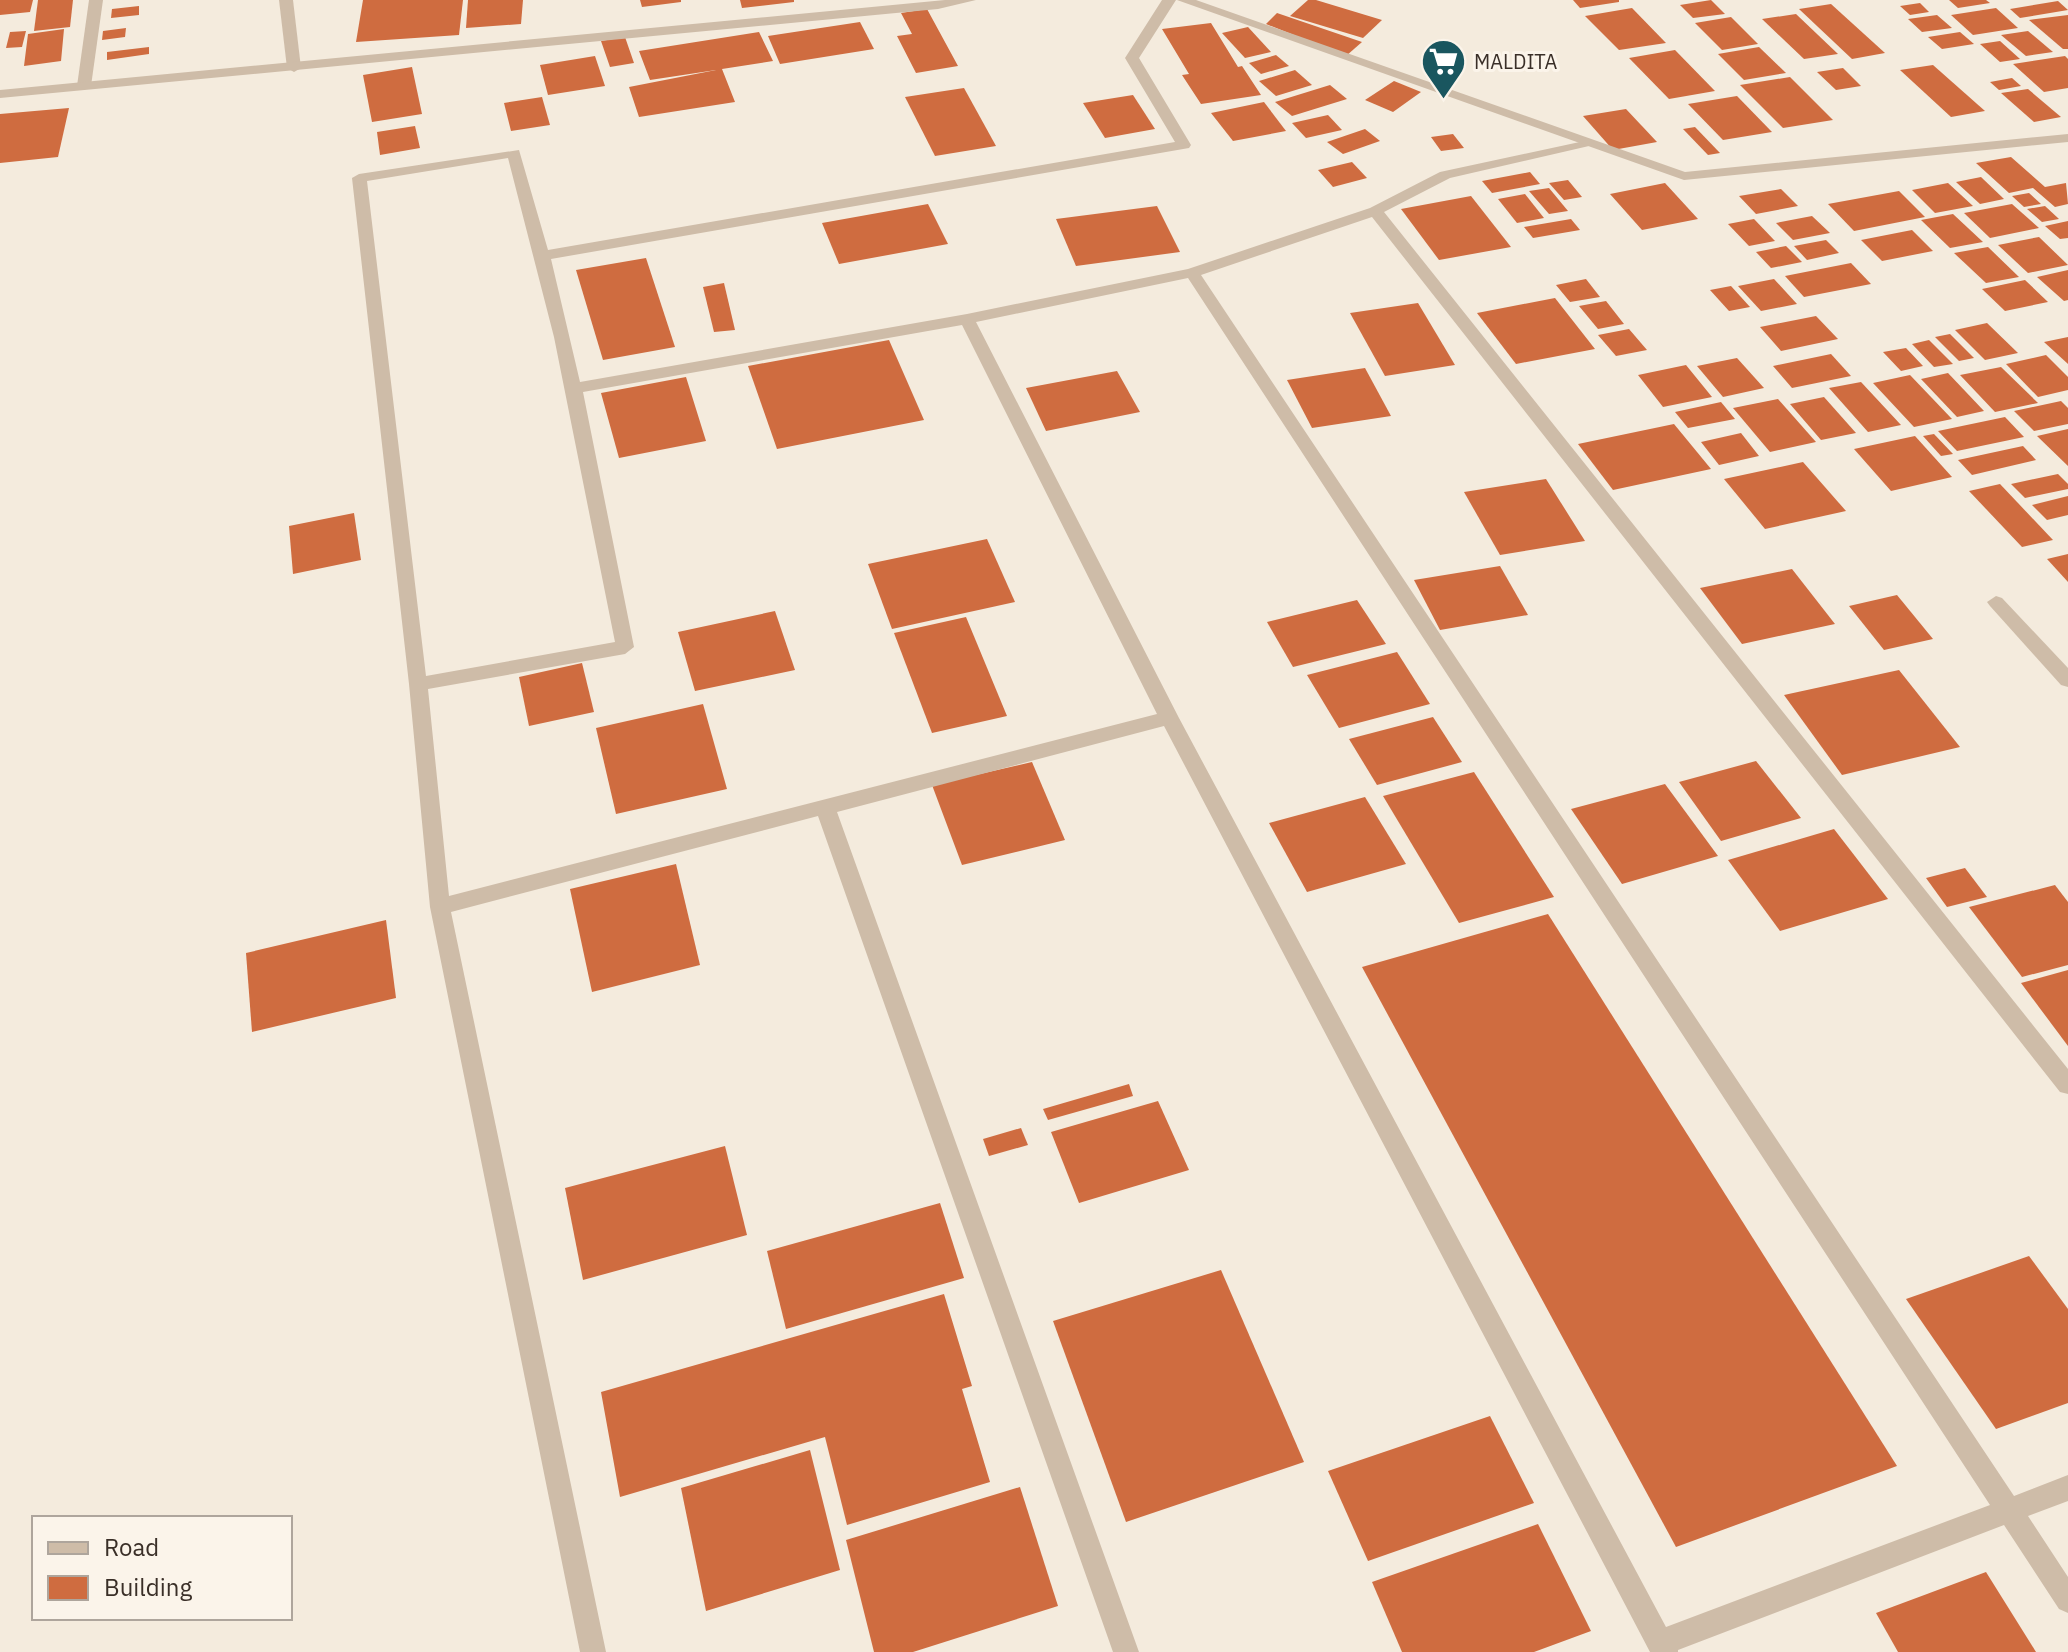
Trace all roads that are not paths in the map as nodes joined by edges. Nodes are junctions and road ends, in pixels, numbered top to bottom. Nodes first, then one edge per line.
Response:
1 (96, 0) edge
2 (286, 0) edge
3 (969, 0) edge
4 (1169, 0) edge
5 (1184, 0) edge
6 (937, 3) edge
7 (294, 68) junction
8 (84, 86) junction
9 (0, 94) edge
10 (2068, 138) edge
11 (1584, 143) junction
12 (1375, 211) junction
13 (545, 255) junction
14 (1192, 273) junction
15 (967, 319) junction
16 (575, 388) junction
17 (1996, 602) dead end
18 (2068, 680) edge
19 (418, 684) junction
20 (1169, 718) junction
21 (825, 807) junction
22 (440, 907) junction
23 (2068, 1085) edge
24 (2068, 1488) edge
25 (2008, 1510) junction
26 (2068, 1600) edge
27 (1662, 1647) edge
28 (593, 1652) edge
29 (1126, 1652) edge

1 - 8 street
2 - 7 street
3 - 6 street
4 - 13 street
5 - 11 street
6 - 7 street
7 - 8 street
8 - 9 street
10 - 11 street
11 - 12 street
12 - 14 street
12 - 23 street
13 - 16 street
13 - 19 street
14 - 15 street
14 - 25 street
15 - 16 street
15 - 20 street
16 - 19 street
17 - 18 street
19 - 22 street
20 - 21 street
20 - 27 street
21 - 22 street
21 - 29 street
22 - 28 street
24 - 25 street
25 - 26 street
25 - 27 street

